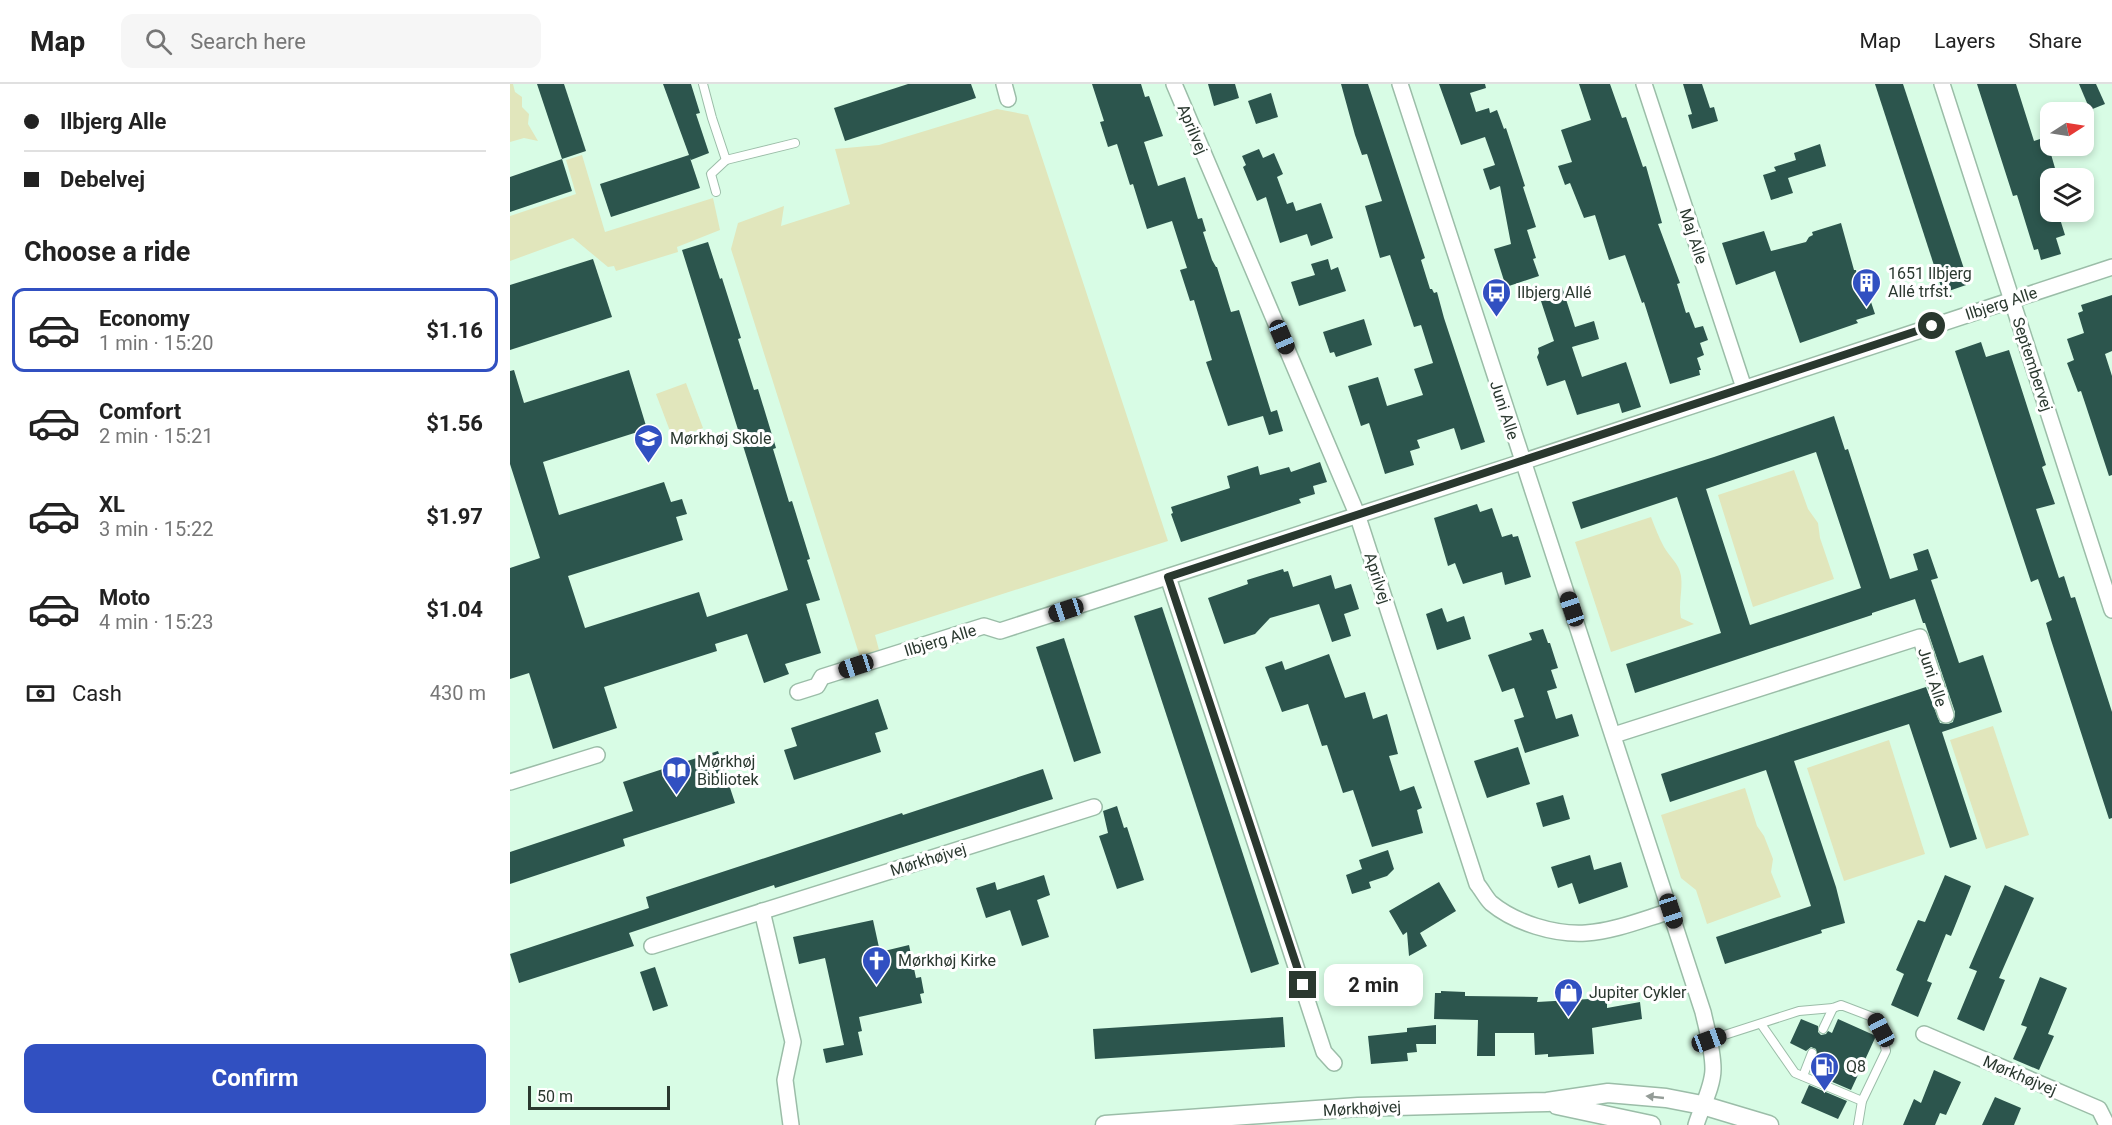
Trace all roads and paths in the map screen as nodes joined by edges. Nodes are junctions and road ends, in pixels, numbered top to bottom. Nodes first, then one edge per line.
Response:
1 (704, 84) edge
2 (1004, 84) edge
3 (1174, 84) edge
4 (1400, 84) edge
5 (1644, 84) edge
6 (1942, 84) edge
7 (1008, 99) dead end
8 (795, 143) dead end
9 (726, 160) junction
10 (716, 192) dead end
11 (2112, 267) edge
12 (2013, 299) junction
13 (1744, 388) junction
14 (1522, 462) junction
15 (1358, 514) junction
16 (1168, 577) junction
17 (2112, 609) edge
18 (798, 692) dead end
19 (1946, 715) dead end
20 (1614, 735) junction
21 (597, 755) dead end
22 (510, 782) edge
23 (1094, 807) dead end
24 (762, 911) junction
25 (1671, 911) junction
26 (652, 946) dead end
27 (1833, 1008) junction
28 (1761, 1024) junction
29 (1823, 1029) dead end
30 (1924, 1034) dead end
31 (1709, 1040) junction
32 (1812, 1053) dead end
33 (1334, 1064) dead end
34 (1803, 1076) junction
35 (1862, 1101) junction
36 (1547, 1102) junction
37 (1702, 1105) junction
38 (791, 1125) edge
39 (1105, 1125) edge
40 (1651, 1125) edge
41 (1683, 1125) edge
42 (1696, 1125) edge
43 (1768, 1125) edge
44 (1858, 1125) edge
45 (2107, 1125) edge

1 - 9 lane
2 - 7 street
3 - 15 street, Aprilvej
4 - 14 street, Juni Alle
5 - 13 street, Maj Alle
6 - 12 street, Septembervej
8 - 9 lane
9 - 10 lane
11 - 12 street, Ilbjerg Alle
12 - 13 street, Ilbjerg Alle
12 - 17 street, Septembervej
13 - 14 street, Ilbjerg Alle
14 - 15 street, Ilbjerg Alle
14 - 20 street, Juni Alle
15 - 16 street, Ilbjerg Alle
15 - 25 street, Aprilvej
16 - 18 street, Ilbjerg Alle
16 - 33 street
19 - 20 street, Juni Alle
20 - 25 street, Juni Alle
21 - 22 street
23 - 24 street, Mørkhøjvej
24 - 26 street, Mørkhøjvej
24 - 38 street
25 - 31 street, Juni Alle
27 - 28 lane
27 - 29 lane
27 - 35 lane
28 - 31 lane
28 - 34 lane
30 - 45 street, Mørkhøjvej
31 - 37 street, Juni Alle
32 - 34 lane
34 - 35 lane
35 - 44 lane
37 -> 36 street, Mørkhøjvej
36 - 39 street, Mørkhøjvej
36 - 40 street, Mørkhøjvej
37 - 41 street
37 - 42 street, Juni Alle
37 - 43 street, Mørkhøjvej

